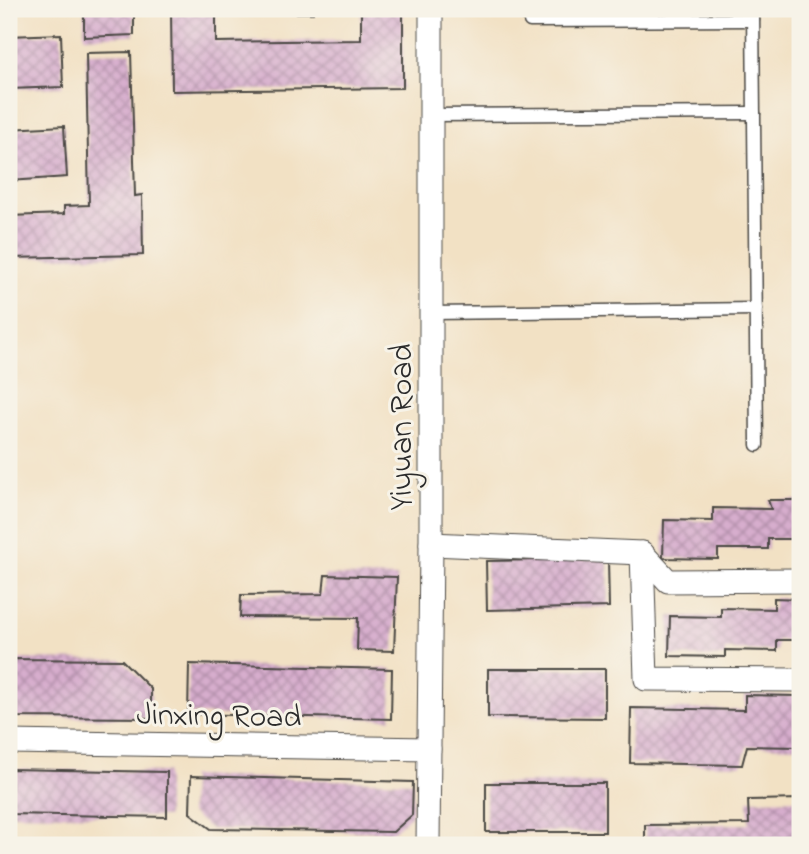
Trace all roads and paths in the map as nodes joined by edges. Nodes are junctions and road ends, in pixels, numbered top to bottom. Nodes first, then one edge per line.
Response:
1 (431, 9) edge
2 (530, 9) edge
3 (753, 14) edge
4 (754, 113) junction
5 (432, 116) junction
6 (756, 309) junction
7 (431, 313) junction
8 (757, 445) dead end
9 (431, 544) junction
10 (642, 553) junction
11 (800, 580) edge
12 (800, 680) edge
13 (9, 742) edge
14 (429, 748) junction
15 (428, 845) edge

1 - 5 street, Yiyuan Road
2 - 3 lane
3 - 4 lane
4 - 5 lane
4 - 6 lane
5 - 7 street, Yiyuan Road
6 - 7 lane
6 - 8 lane
7 - 9 street, Yiyuan Road
9 - 10 street
9 - 14 street, Yiyuan Road
10 - 11 street
10 - 12 street
13 - 14 street, Jinxing Road
14 - 15 street, Yiyuan Road

